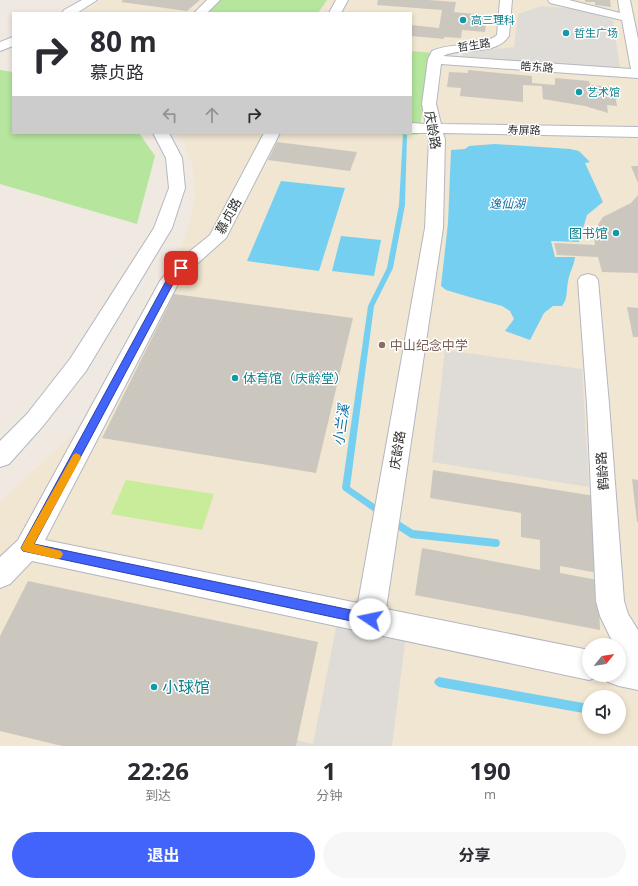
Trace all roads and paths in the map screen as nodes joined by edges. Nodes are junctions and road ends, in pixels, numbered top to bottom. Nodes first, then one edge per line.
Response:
1 (90, 0) edge
2 (214, 0) edge
3 (342, 0) edge
4 (506, 0) edge
5 (549, 0) edge
6 (554, 0) edge
7 (558, 0) edge
8 (624, 0) edge
9 (70, 12) edge
10 (201, 12) edge
11 (336, 12) edge
12 (627, 18) junction
13 (12, 41) edge
14 (0, 47) edge
15 (435, 60) junction
16 (638, 73) edge
17 (412, 128) edge
18 (435, 128) junction
19 (638, 132) edge
20 (162, 134) edge
21 (271, 134) edge
22 (588, 280) dead end
23 (0, 457) edge
24 (27, 548) junction
25 (0, 575) edge
26 (370, 619) junction
27 (638, 653) edge
28 (582, 664) edge
29 (626, 672) edge
30 (638, 675) edge

1 - 9 street
2 - 10 street
3 - 11 street
4 - 15 street, 哲生路
5 - 6 street
6 - 7 street
6 - 12 street
8 - 12 street
12 - 16 street
13 - 14 street
15 - 16 street, 皓东路
15 - 18 street, 庆龄路
17 - 18 street, 寿屏路
18 - 19 street, 寿屏路
18 - 26 street, 庆龄路
20 - 23 street
21 - 24 street, 慕贞路
22 - 27 street, 鹤龄路
24 - 25 street, 慕贞路
24 - 26 street
26 - 28 street
29 - 30 street

